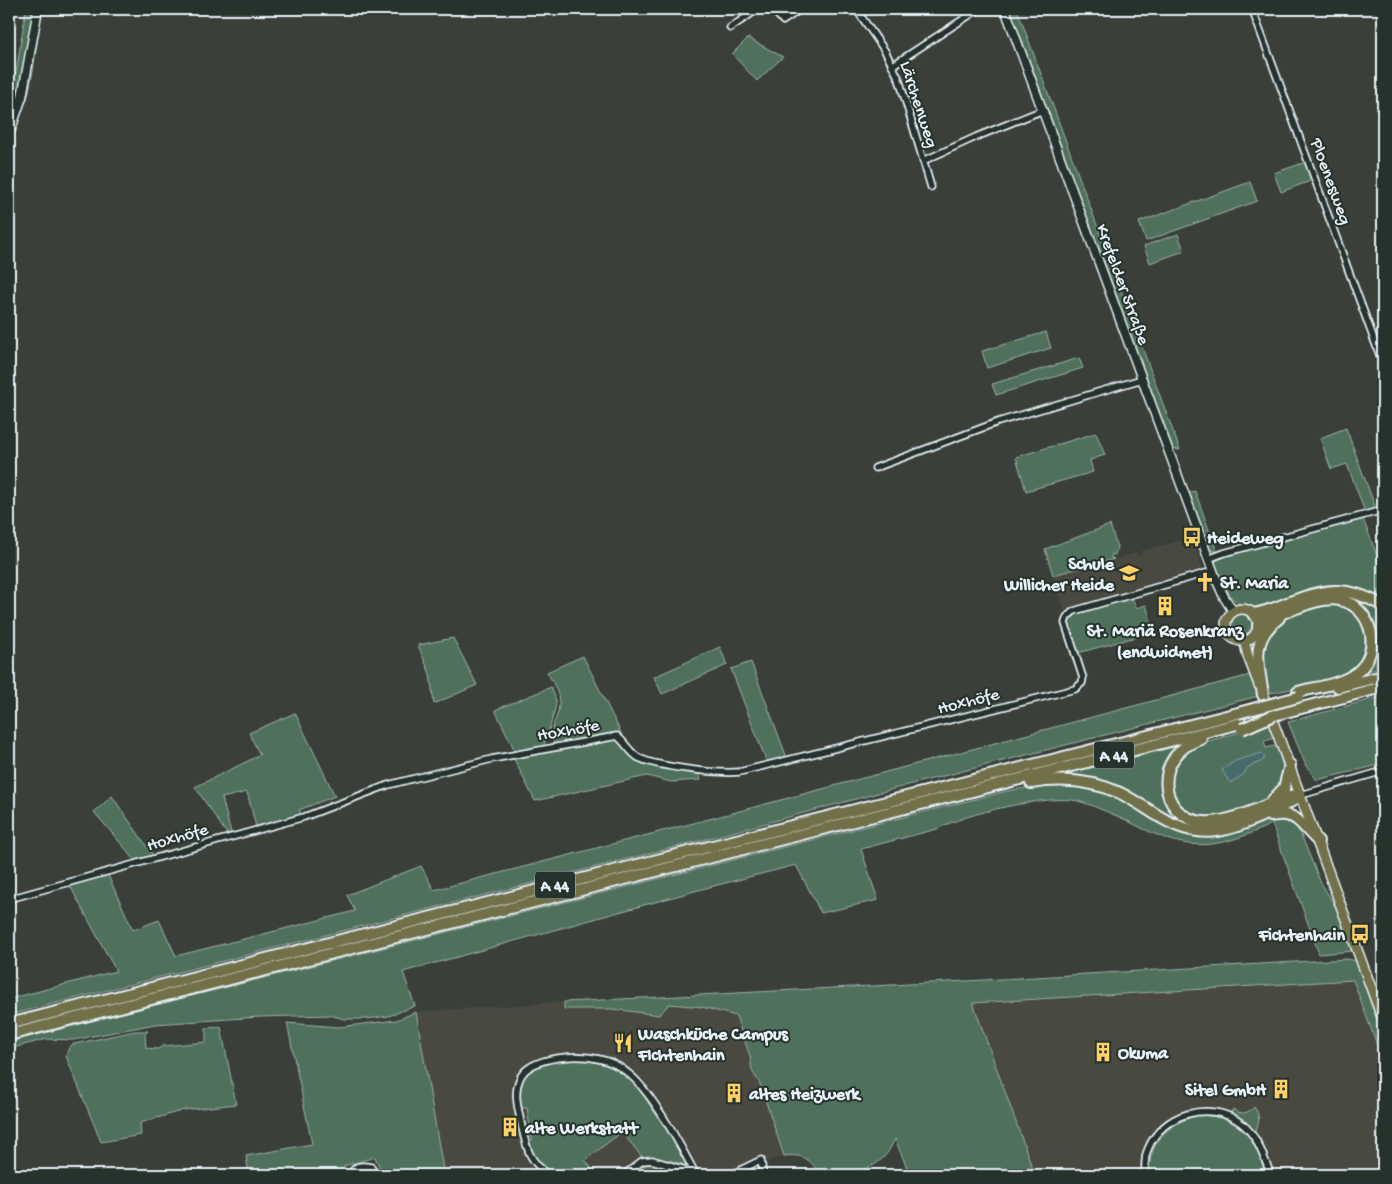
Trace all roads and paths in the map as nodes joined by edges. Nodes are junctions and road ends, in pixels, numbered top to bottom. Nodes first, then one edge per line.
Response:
1 (38, 9) edge
2 (758, 9) edge
3 (772, 9) edge
4 (801, 9) edge
5 (856, 9) edge
6 (979, 9) edge
7 (1005, 9) edge
8 (1252, 9) edge
9 (730, 28) dead end
10 (893, 65) junction
11 (1043, 110) junction
12 (9, 135) edge
13 (923, 161) junction
14 (931, 187) dead end
15 (1383, 364) edge
16 (1142, 379) junction
17 (875, 468) dead end
18 (1383, 510) edge
19 (1208, 559) junction
20 (1213, 570) junction
21 (1383, 606) edge
22 (1300, 607) junction
23 (1233, 611) junction
24 (1253, 614) junction
25 (1258, 626) junction
26 (1244, 640) junction
27 (1383, 676) edge
28 (1383, 687) edge
29 (1298, 694) junction
30 (1263, 695) junction
31 (1242, 726) junction
32 (1290, 765) junction
33 (1383, 771) edge
34 (987, 788) junction
35 (1301, 795) junction
36 (1270, 803) junction
37 (1253, 820) junction
38 (1318, 841) junction
39 (9, 899) edge
40 (1383, 1020) edge
41 (9, 1024) edge
42 (9, 1035) edge
43 (696, 1174) edge
44 (351, 1175) edge
45 (375, 1175) edge
46 (550, 1175) edge
47 (624, 1175) edge
48 (730, 1175) edge
49 (763, 1175) edge
50 (1145, 1175) edge
51 (1271, 1175) edge

1 - 12 main road
2 - 9 street
3 - 4 street
5 - 10 street, Lärchenweg
6 - 10 street
7 - 11 main road, Krefelder Straße
8 - 15 street, Ploenesweg
10 - 13 street, Lärchenweg
11 - 13 street
11 - 16 main road, Krefelder Straße
13 - 14 street, Lärchenweg
16 - 17 street
16 - 19 main road, Krefelder Straße
18 - 19 street
19 - 20 main road, Krefelder Straße
20 - 23 main road, Krefelder Straße
20 - 39 street, Hoxhöfe
21 - 24 highway
22 - 25 highway
22 - 29 highway
22 - 30 highway
23 - 24 main road
23 - 26 main road
24 - 25 main road
25 - 26 main road
26 - 30 main road
27 - 29 highway, A 44
28 - 31 highway, A 44, bridge
29 - 41 highway, A 44, bridge
30 - 32 main road
31 - 34 highway, A 44
31 - 36 highway
32 - 35 main road
32 - 36 highway
33 - 35 street
34 - 37 highway
34 - 42 highway, A 44
35 - 36 highway
35 - 37 highway
35 - 38 main road
37 - 38 highway
38 - 40 main road
43 - 46 street
43 - 47 street
44 - 45 street
48 - 49 street
50 - 51 street

